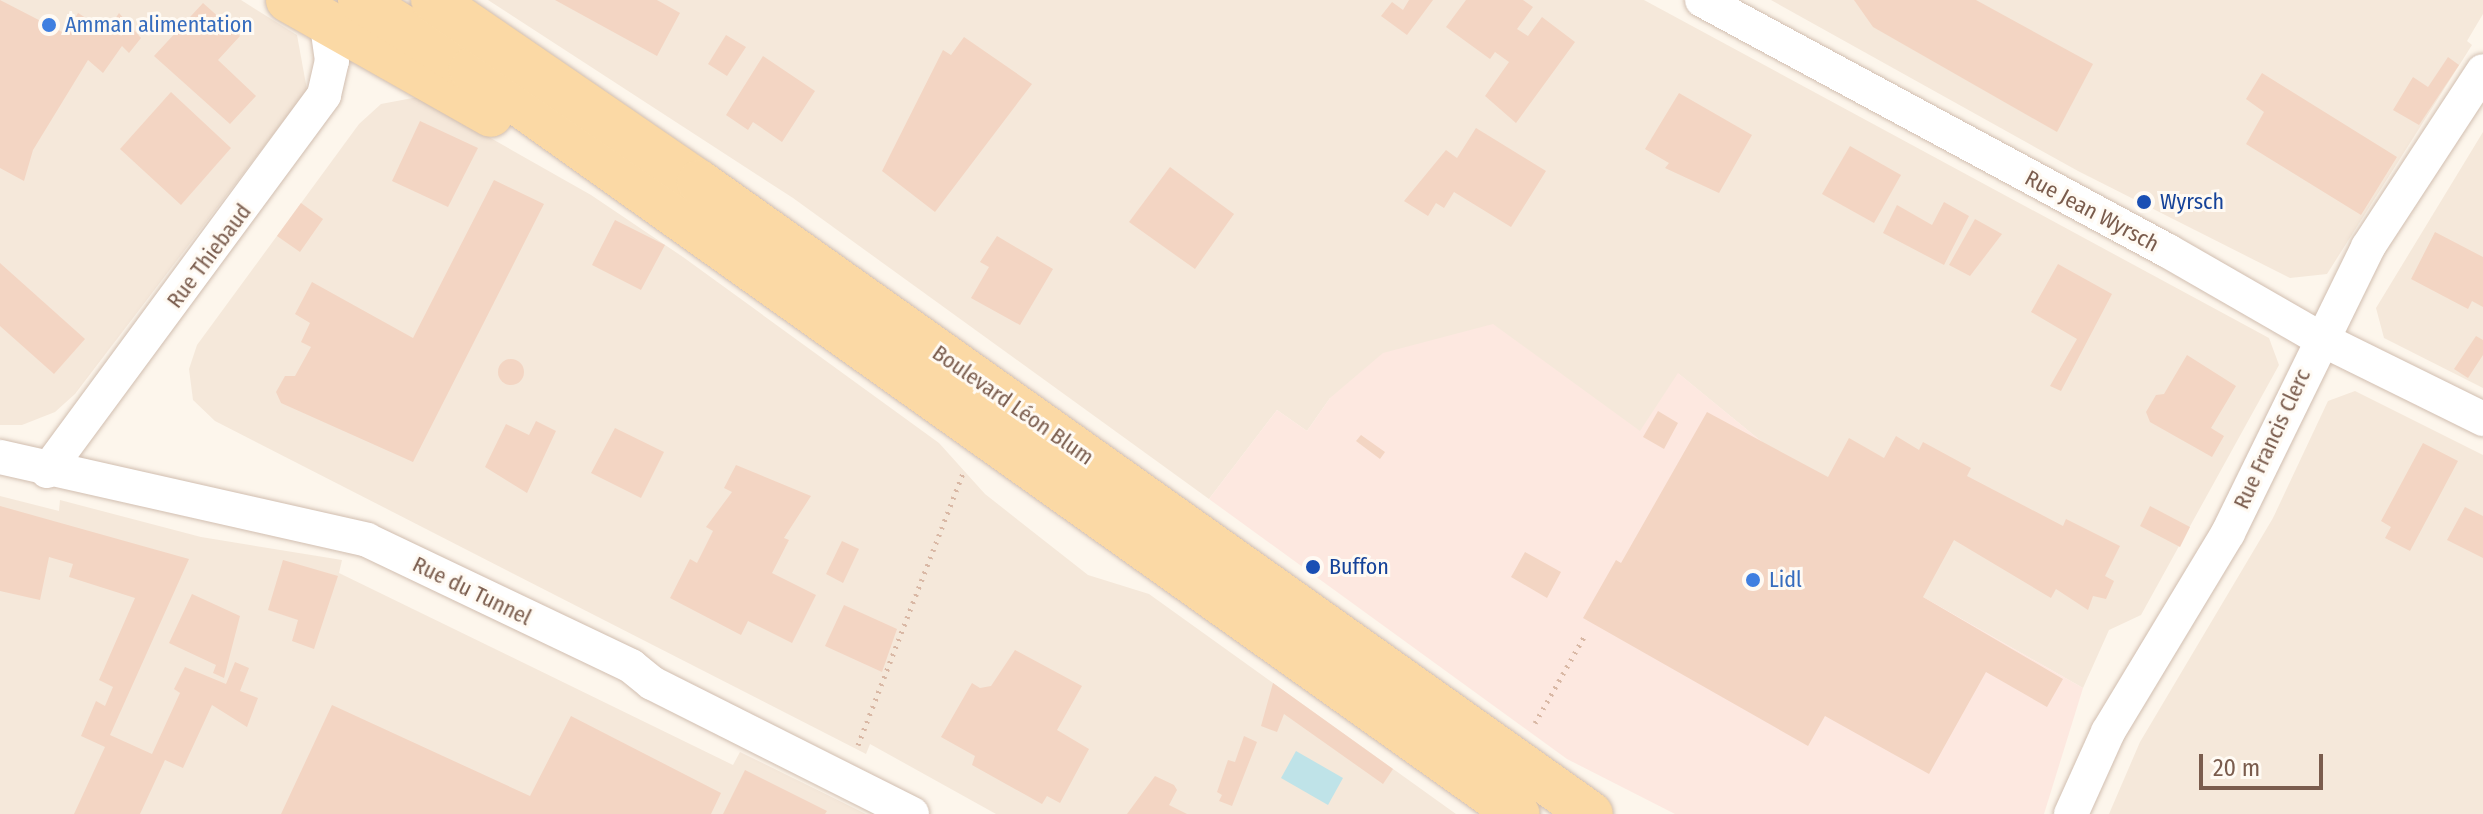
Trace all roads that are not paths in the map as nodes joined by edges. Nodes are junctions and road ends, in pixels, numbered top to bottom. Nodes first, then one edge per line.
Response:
1 (288, 0) edge
2 (433, 0) edge
3 (1702, 0) edge
4 (343, 12) edge
5 (2483, 71) edge
6 (689, 201) junction
7 (2319, 338) junction
8 (2483, 419) edge
9 (0, 457) edge
10 (47, 471) junction
11 (912, 814) edge
12 (1518, 814) edge
13 (1591, 814) edge
14 (2071, 814) edge

1 - 4 main road
2 - 6 main road, Boulevard Léon Blum
3 - 7 street, Rue Jean Wyrsch
4 - 6 main road
4 - 6 main road
4 - 10 street, Rue Thiebaud
5 - 7 street, Rue Francis Clerc
6 - 12 main road, Boulevard Léon Blum
6 - 13 main road, Boulevard Léon Blum
7 - 8 street, Rue Jean Wyrsch
7 - 14 street, Rue Francis Clerc
9 - 10 street, Rue du Tunnel
10 - 11 street, Rue du Tunnel

